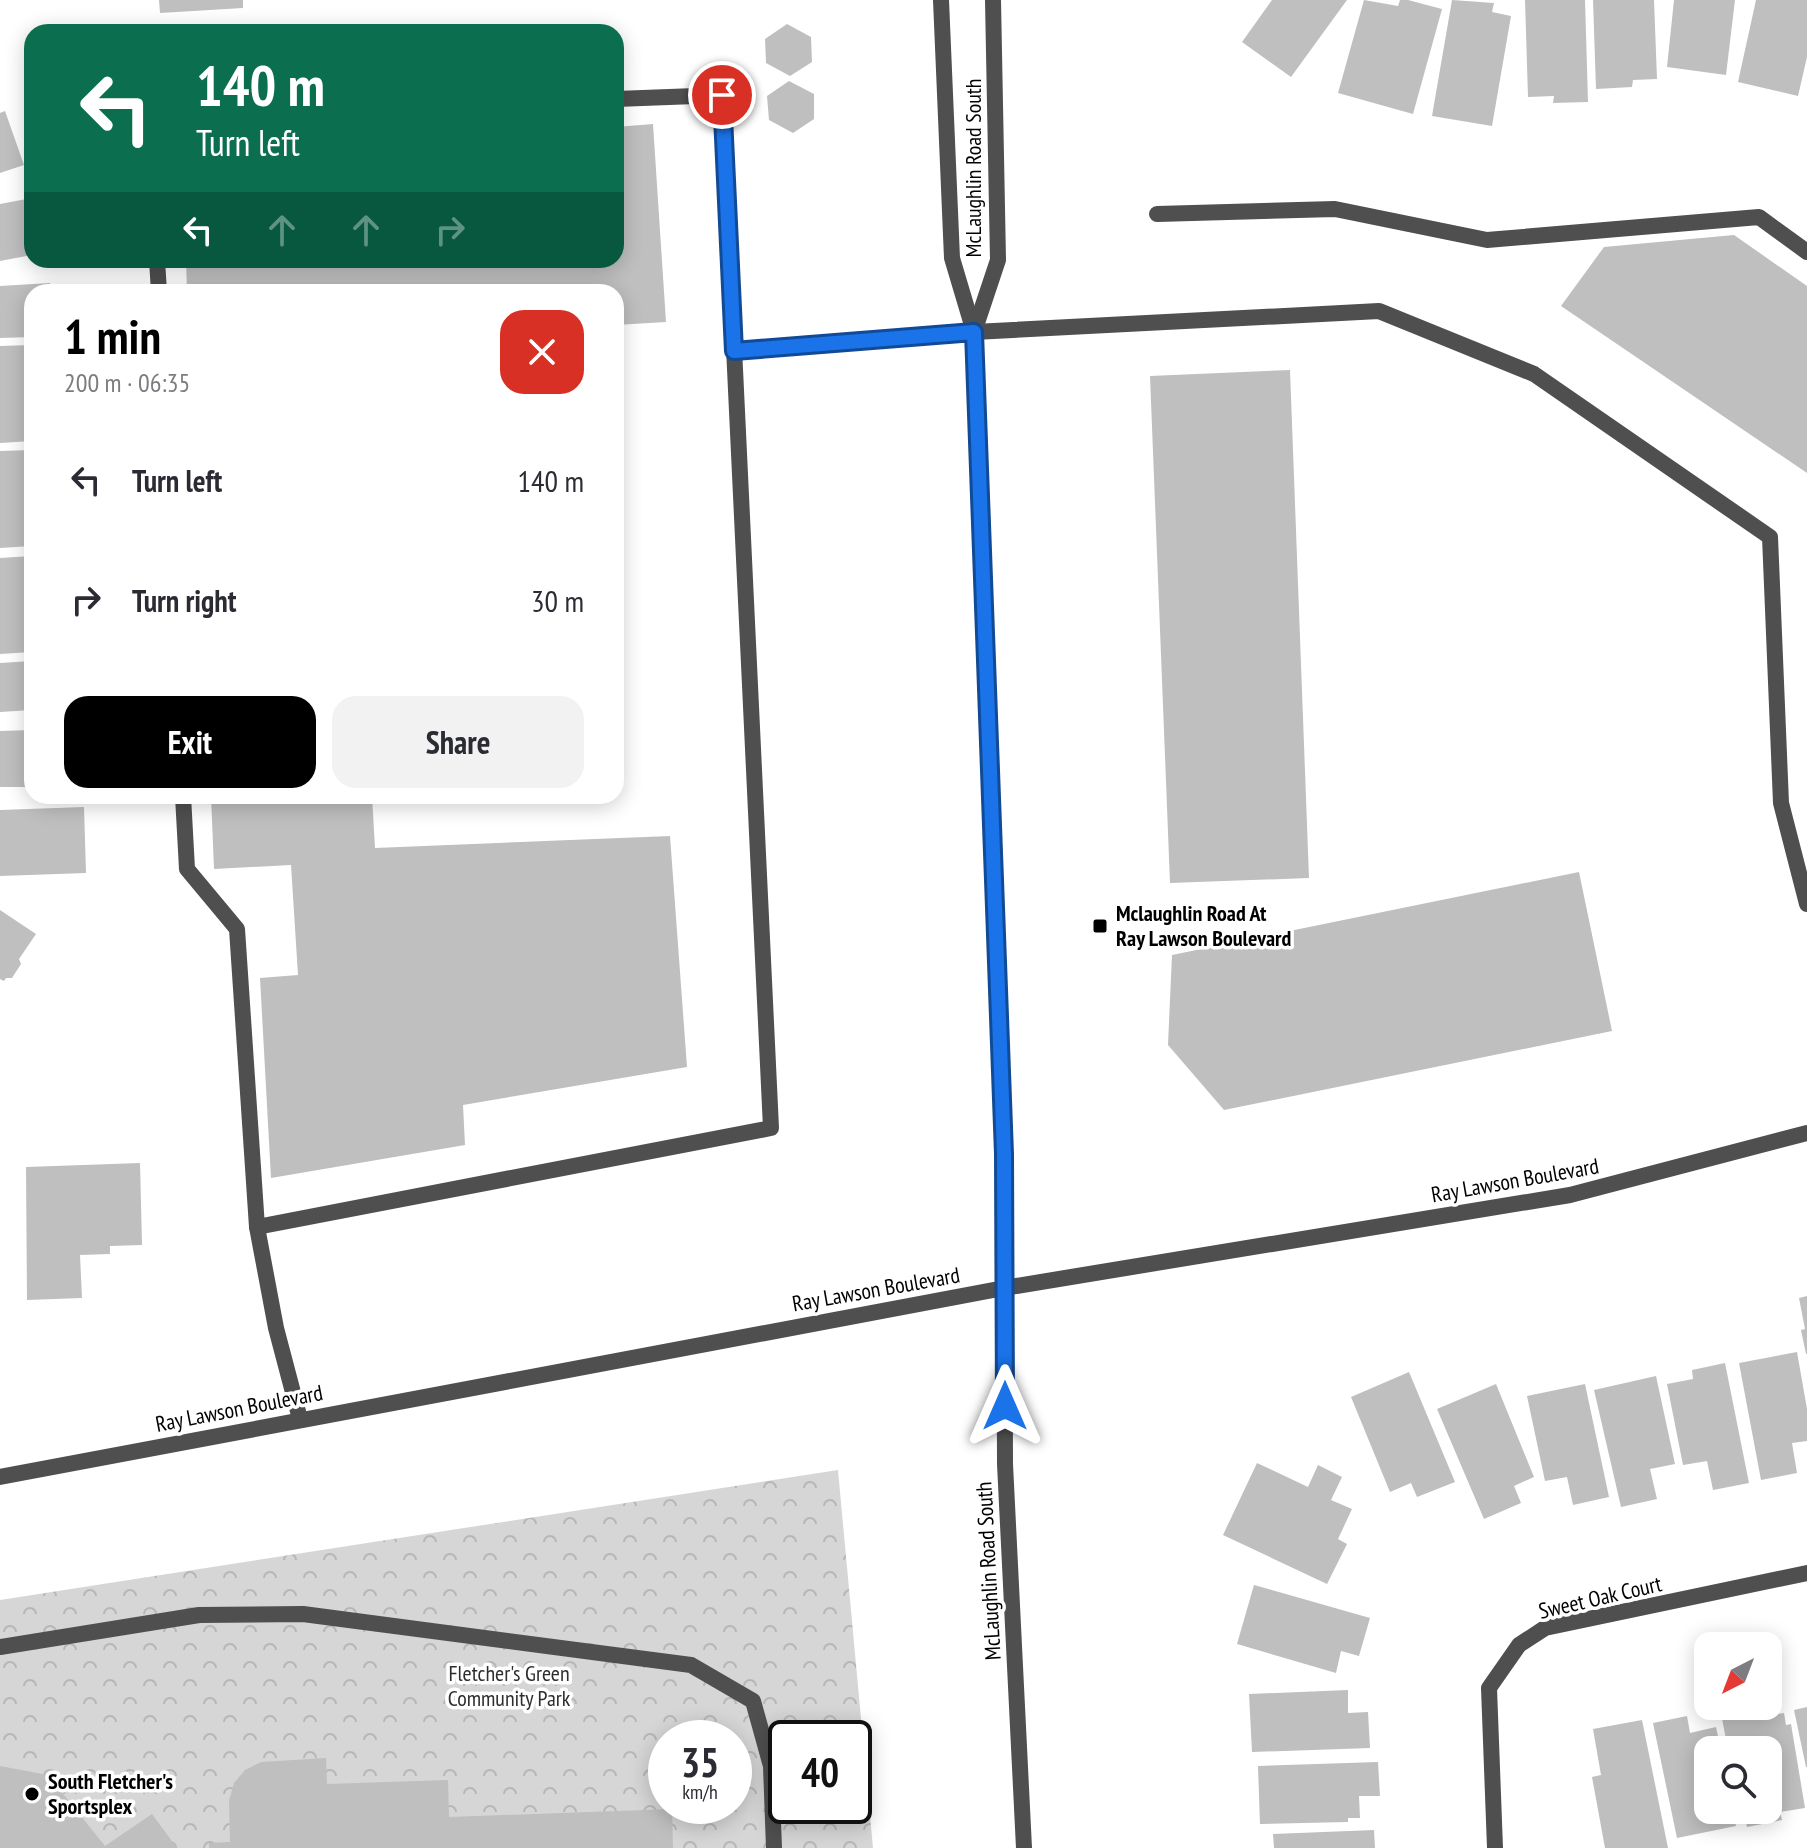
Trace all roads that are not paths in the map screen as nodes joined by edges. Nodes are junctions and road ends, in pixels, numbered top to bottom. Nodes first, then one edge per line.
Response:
1 (941, 0) edge
2 (993, 0) edge
3 (624, 99) edge
4 (1157, 214) dead end
5 (1807, 252) edge
6 (974, 332) junction
7 (734, 351) junction
8 (183, 804) edge
9 (1807, 904) edge
10 (1807, 1133) edge
11 (257, 1227) junction
12 (1004, 1288) junction
13 (300, 1419) junction
14 (0, 1477) edge
15 (1807, 1573) edge
16 (0, 1647) edge
17 (774, 1848) edge
18 (1024, 1848) edge
19 (1495, 1848) edge

1 - 6 street, McLaughlin Road South
2 - 6 street, McLaughlin Road South
3 - 7 street
4 - 5 street
6 - 7 street
6 - 9 street
6 - 12 street, McLaughlin Road South
7 - 11 street
8 - 11 street
10 - 12 street, Ray Lawson Boulevard
11 - 13 street
12 - 13 street, Ray Lawson Boulevard
12 - 18 street, McLaughlin Road South
13 - 14 street, Ray Lawson Boulevard
15 - 19 street, Sweet Oak Court
16 - 17 street

